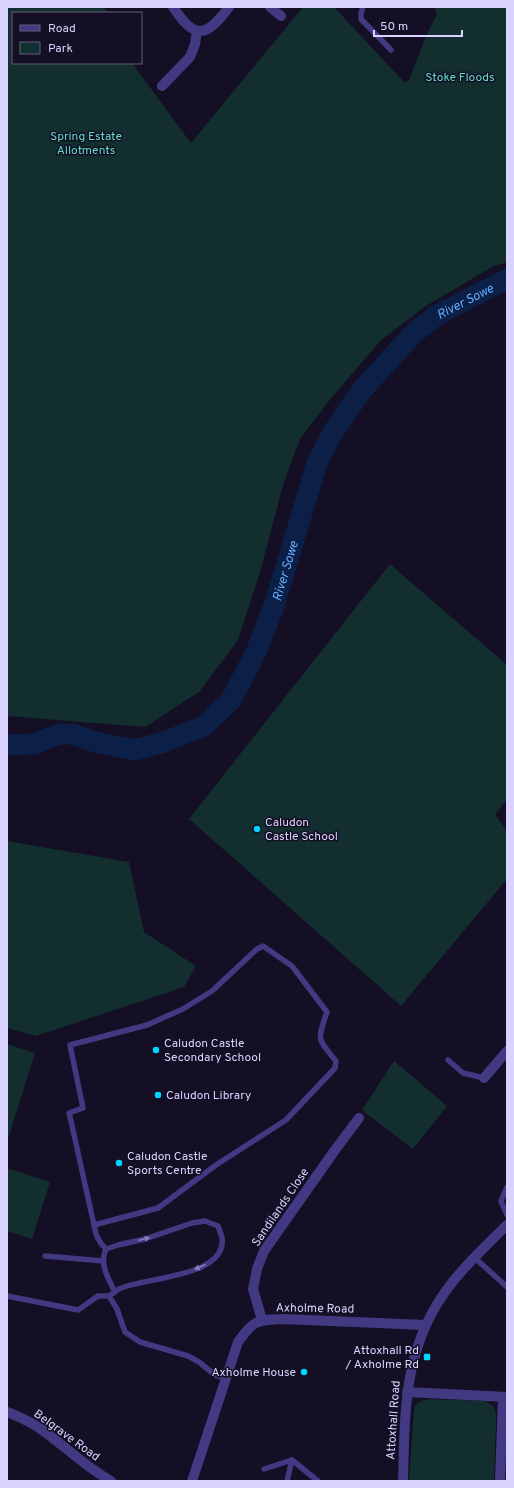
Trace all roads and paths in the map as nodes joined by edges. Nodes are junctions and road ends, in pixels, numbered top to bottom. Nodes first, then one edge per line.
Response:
1 (173, 7) edge
2 (229, 7) edge
3 (270, 7) edge
4 (363, 7) edge
5 (281, 16) dead end
6 (197, 31) junction
7 (391, 50) dead end
8 (162, 86) dead end
9 (506, 1053) edge
10 (448, 1060) dead end
11 (484, 1078) joint
12 (359, 1118) dead end
13 (507, 1187) edge
14 (507, 1215) edge
15 (94, 1225) junction
16 (507, 1225) edge
17 (106, 1249) junction
18 (45, 1256) dead end
19 (475, 1258) junction
20 (104, 1261) junction
21 (507, 1287) edge
22 (117, 1290) junction
23 (7, 1296) edge
24 (109, 1296) junction
25 (262, 1320) junction
26 (426, 1325) junction
27 (226, 1379) junction
28 (407, 1392) junction
29 (505, 1397) edge
30 (7, 1412) edge
31 (292, 1460) junction
32 (264, 1469) dead end
33 (111, 1481) edge
34 (192, 1481) edge
35 (287, 1481) edge
36 (318, 1481) edge
37 (403, 1481) edge
38 (500, 1481) edge

1 - 6 street
2 - 6 street
3 - 5 street
4 - 7 lane
6 - 8 street
9 - 11 street
10 - 11 lane
12 - 25 street, Sandilands Close
13 - 14 lane
15 - 15 lane
15 - 17 lane
16 - 19 street, Attoxhall Road
17 - 20 lane
17 -> 22 lane
18 - 20 lane
19 - 21 lane
19 - 26 street, Attoxhall Road
20 - 22 lane
22 - 24 lane
23 - 24 lane
24 - 27 lane
25 - 26 street, Axholme Road
25 - 27 street, Axholme Road
26 - 28 street, Attoxhall Road
27 - 34 street, Axholme Road
28 - 29 street
28 - 37 street, Attoxhall Road
29 - 38 street
30 - 33 street, Belgrave Road
31 - 32 lane
31 - 35 lane
31 - 36 lane

